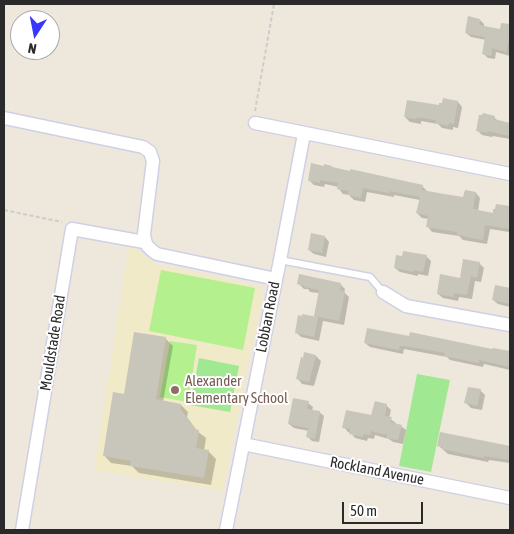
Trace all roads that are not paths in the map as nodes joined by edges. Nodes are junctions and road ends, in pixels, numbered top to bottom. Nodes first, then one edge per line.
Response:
1 (4, 118) edge
2 (255, 123) road end
3 (304, 134) junction
4 (510, 174) edge
5 (144, 242) junction
6 (280, 260) junction
7 (276, 279) junction
8 (383, 292) joint
9 (510, 325) edge
10 (243, 444) junction
11 (510, 498) edge
12 (22, 530) edge
13 (226, 530) edge

1 - 5 street
2 - 3 street
3 - 4 street
3 - 6 street, Lobban Road
5 - 7 street
5 - 12 street, Mouldstade Road
6 - 7 street, Lobban Road
6 - 8 lane
7 - 10 street, Lobban Road
8 - 9 street
10 - 11 street, Rockland Avenue
10 - 13 street, Lobban Road

